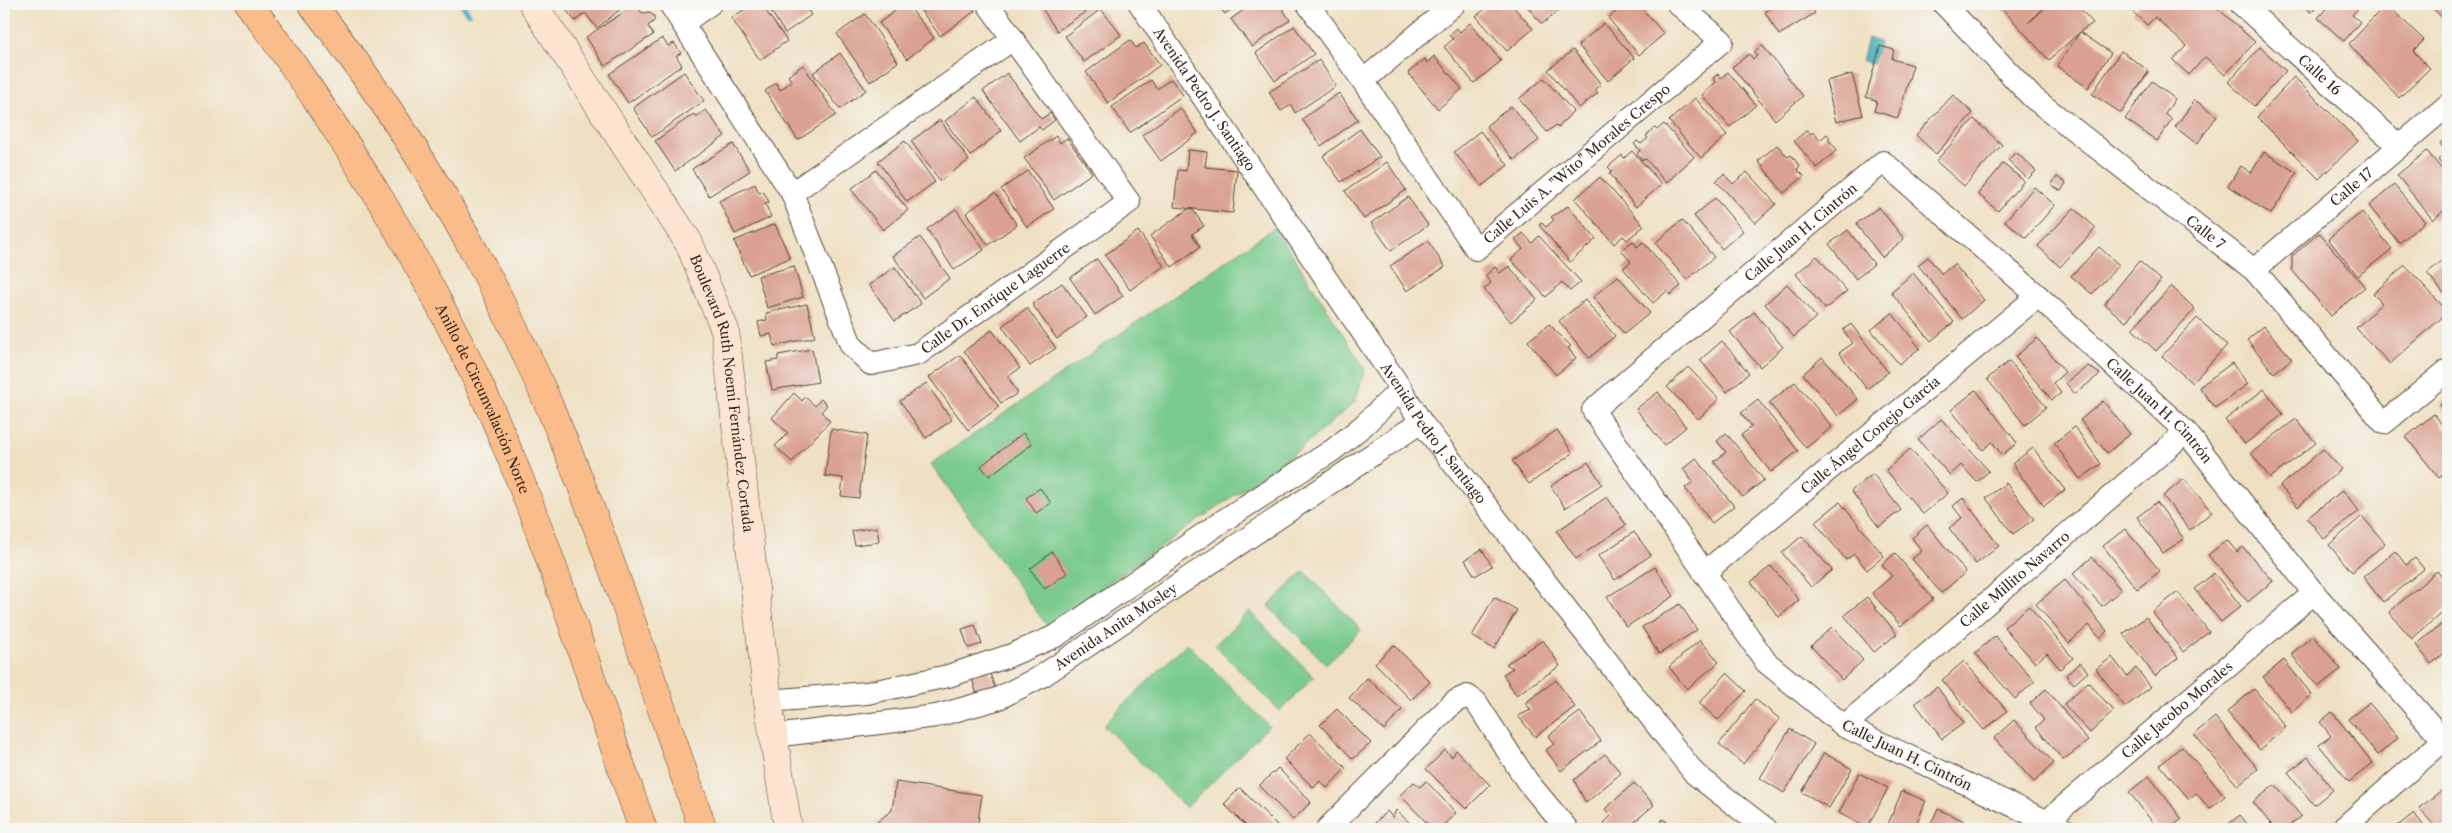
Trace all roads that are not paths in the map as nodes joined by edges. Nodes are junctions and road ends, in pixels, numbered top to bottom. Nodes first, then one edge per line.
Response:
1 (249, 4) edge
2 (312, 4) edge
3 (534, 4) edge
4 (670, 4) edge
5 (710, 4) edge
6 (988, 4) edge
7 (1140, 4) edge
8 (1308, 4) edge
9 (1454, 4) edge
10 (1678, 4) edge
11 (2241, 4) edge
12 (1949, 6) edge
13 (683, 23) junction
14 (1013, 39) junction
15 (1363, 82) junction
16 (2448, 105) edge
17 (2399, 146) junction
18 (792, 193) junction
19 (2254, 270) junction
20 (2038, 296) junction
21 (2448, 370) edge
22 (1401, 389) junction
23 (1421, 422) junction
24 (2186, 432) junction
25 (1704, 573) junction
26 (2314, 593) junction
27 (768, 701) junction
28 (1844, 726) junction
29 (774, 736) junction
30 (2446, 743) edge
31 (2051, 827) edge
32 (643, 829) edge
33 (703, 829) edge
34 (788, 829) edge
35 (1327, 829) edge
36 (1567, 829) edge
37 (1766, 829) edge
38 (2342, 829) edge

1 - 32 highway, Anillo de Circunvalación Norte
2 - 33 highway
3 - 27 street, Boulevard Ruth Noemí Fernández Cortada
4 - 13 street, Calle Dr. Enrique Laguerre
5 - 13 street
6 - 14 street, Calle Dr. Enrique Laguerre
7 - 22 street, Avenida Pedro J. Santiago
8 - 15 street, Calle Luis A. "Wito" Morales Crespo
9 - 15 street
10 - 15 street, Calle Luis A. "Wito" Morales Crespo
11 - 17 street, Calle 16
12 - 19 street, Calle 7
13 - 18 street, Calle Dr. Enrique Laguerre
14 - 18 street
14 - 18 street, Calle Dr. Enrique Laguerre
16 - 17 street, Calle 17
17 - 19 street, Calle 17
19 - 21 street, Calle 7
20 - 24 street, Calle Juan H. Cintrón
20 - 25 street, Calle Ángel Conejo García
20 - 25 street, Calle Juan H. Cintrón
22 - 23 street, Avenida Pedro J. Santiago
22 - 27 street, Avenida Anita Mosley
23 - 29 street, Avenida Anita Mosley
23 - 37 street, Avenida Pedro J. Santiago
24 - 26 street, Calle Juan H. Cintrón
24 - 28 street, Calle Millito Navarro
25 - 28 street, Calle Juan H. Cintrón
26 - 30 street, Calle Juan H. Cintrón
26 - 31 street, Calle Jacobo Morales
27 - 29 street, Boulevard Ruth Noemí Fernández Cortada
28 - 31 street, Calle Juan H. Cintrón
29 - 34 street, Boulevard Ruth Noemí Fernández Cortada
30 - 38 street
35 - 36 street

